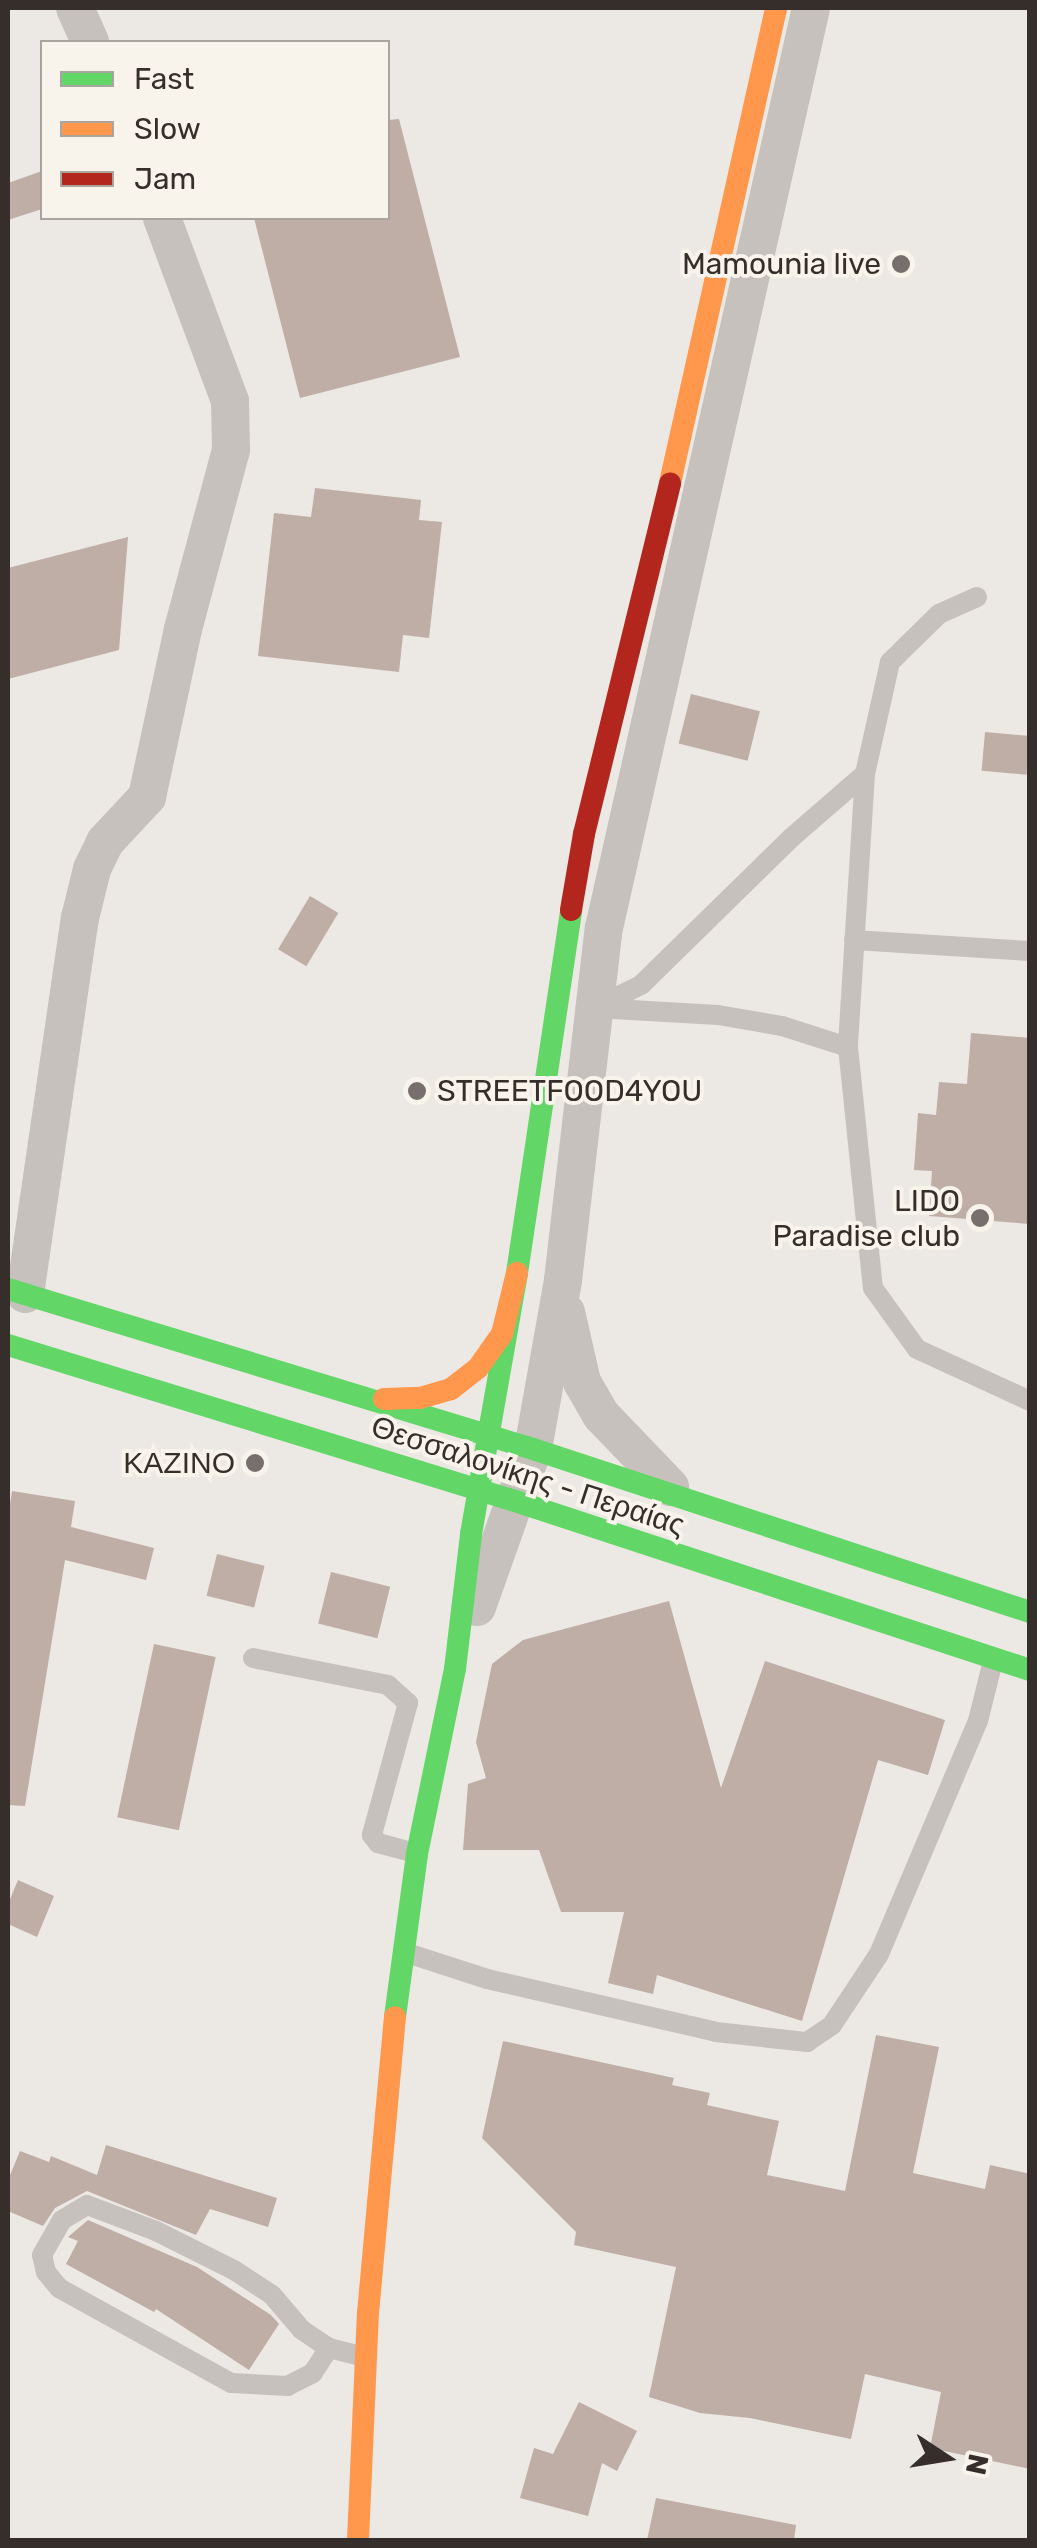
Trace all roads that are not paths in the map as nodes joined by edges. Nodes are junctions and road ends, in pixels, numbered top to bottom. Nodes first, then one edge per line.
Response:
1 (75, 8) edge
2 (776, 8) edge
3 (812, 8) edge
4 (89, 40) edge
5 (163, 220) edge
6 (977, 597) dead end
7 (865, 774) junction
8 (854, 940) junction
9 (1030, 951) edge
10 (594, 1008) junction
11 (848, 1046) junction
12 (518, 1273) junction
13 (563, 1280) junction
14 (16, 1292) edge
15 (8, 1345) edge
16 (371, 1399) junction
17 (1030, 1402) edge
18 (488, 1435) junction
19 (533, 1448) junction
20 (478, 1491) junction
21 (515, 1502) junction
22 (686, 1502) junction
23 (1030, 1612) edge
24 (253, 1658) dead end
25 (993, 1659) junction
26 (455, 1669) junction
27 (1030, 1670) edge
28 (416, 1854) junction
29 (404, 1952) junction
30 (329, 2348) junction
31 (366, 2357) junction
32 (358, 2540) edge

1 - 4 street
2 - 12 street
3 - 10 street
5 - 14 street
6 - 7 lane
7 - 8 lane
7 - 10 lane
8 - 9 lane
8 - 11 lane
10 - 11 lane
10 - 13 street
11 - 17 lane
12 - 16 street
12 - 18 street
13 - 19 street
13 - 22 street
14 - 16 street, Θεσσαλονίκης - Περαίας
15 - 20 street, Θεσσαλονίκης - Περαίας
16 - 18 street, Θεσσαλονίκης - Περαίας
18 - 19 street, Θεσσαλονίκης - Περαίας
18 - 20 street
19 - 21 street
19 - 22 street, Θεσσαλονίκης - Περαίας
20 - 21 street, Θεσσαλονίκης - Περαίας
20 - 26 street
21 - 25 street, Θεσσαλονίκης - Περαίας
21 - 26 street
22 - 23 street, Θεσσαλονίκης - Περαίας
24 - 28 lane
25 - 27 street, Θεσσαλονίκης - Περαίας
25 - 29 lane
26 - 28 street
28 - 29 street
29 - 31 street
30 - 30 lane
30 - 31 lane
31 - 32 street

